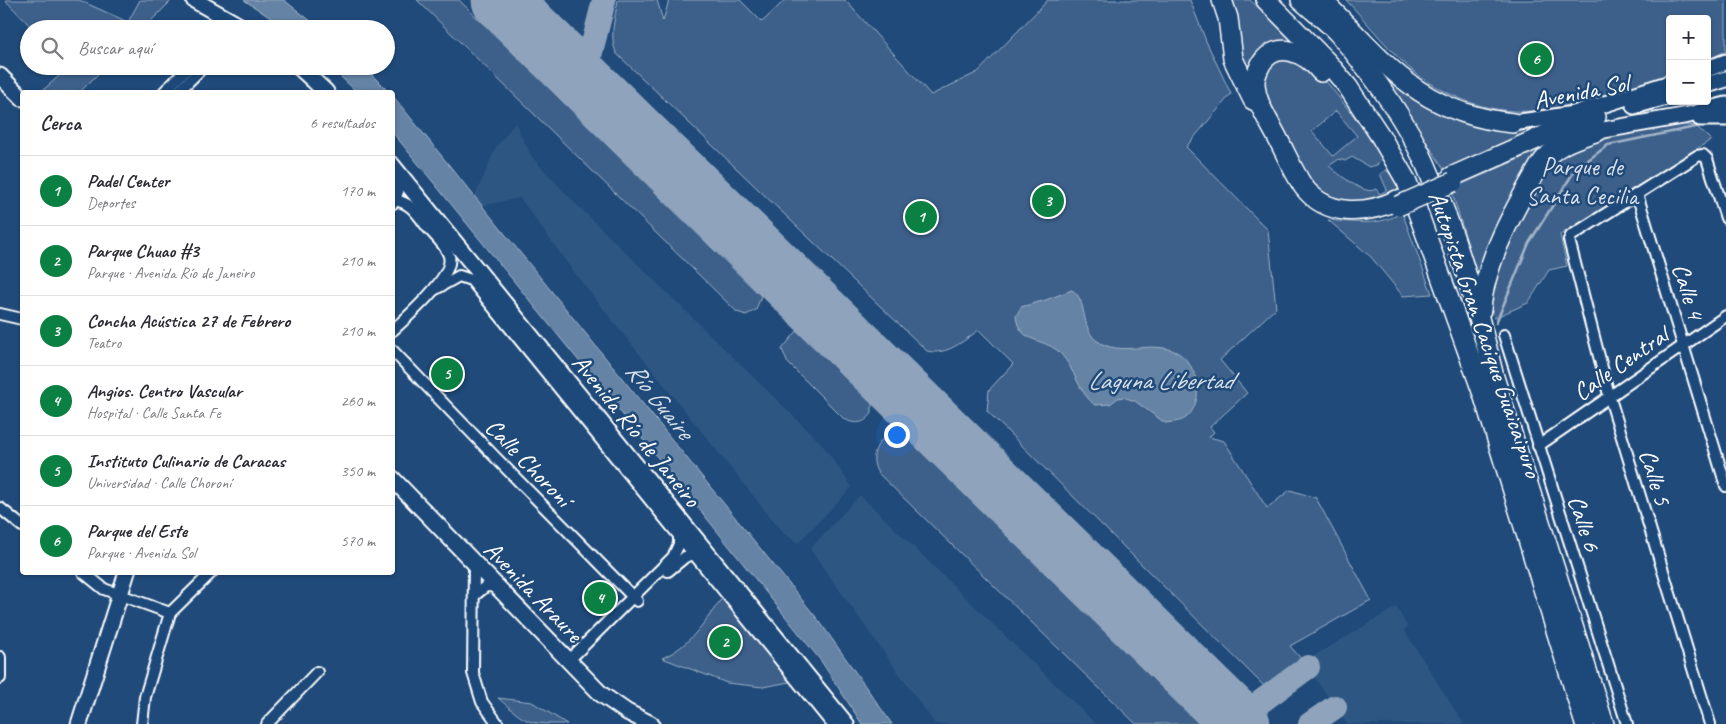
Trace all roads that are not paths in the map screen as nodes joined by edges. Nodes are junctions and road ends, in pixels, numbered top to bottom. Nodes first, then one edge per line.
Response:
1 (194, 0) edge
2 (1222, 0) edge
3 (1266, 0) edge
4 (1301, 0) edge
5 (1322, 0) edge
6 (227, 20) edge
7 (1726, 54) edge
8 (1726, 62) edge
9 (1711, 64) edge
10 (1711, 66) edge
11 (182, 75) edge
12 (195, 75) edge
13 (308, 75) edge
14 (0, 76) edge
15 (1726, 78) edge
16 (1666, 84) edge
17 (1711, 84) edge
18 (1711, 85) edge
19 (1726, 85) edge
20 (168, 90) edge
21 (180, 90) edge
22 (324, 90) edge
23 (20, 96) edge
24 (1666, 98) edge
25 (1726, 105) edge
26 (1689, 114) junction
27 (1726, 118) edge
28 (1513, 124) junction
29 (1597, 124) junction
30 (1381, 137) junction
31 (395, 169) edge
32 (1637, 194) junction
33 (395, 200) edge
34 (1397, 203) junction
35 (1726, 218) edge
36 (434, 290) junction
37 (0, 314) edge
38 (513, 314) junction
39 (1726, 316) edge
40 (20, 319) edge
41 (1481, 322) junction
42 (395, 328) edge
43 (1504, 335) dead end
44 (1683, 345) junction
45 (395, 353) edge
46 (532, 355) junction
47 (1609, 395) junction
48 (1538, 446) junction
49 (395, 481) edge
50 (1726, 486) edge
51 (0, 508) edge
52 (20, 524) edge
53 (678, 535) junction
54 (694, 554) junction
55 (474, 562) junction
56 (87, 575) edge
57 (118, 575) edge
58 (125, 575) edge
59 (209, 575) edge
60 (498, 587) junction
61 (116, 592) junction
62 (475, 595) junction
63 (731, 597) junction
64 (635, 599) junction
65 (170, 613) junction
66 (772, 632) junction
67 (0, 657) edge
68 (570, 663) junction
69 (317, 672) dead end
70 (0, 678) edge
71 (71, 724) edge
72 (79, 724) edge
73 (142, 724) edge
74 (267, 724) edge
75 (498, 724) edge
76 (651, 724) edge
77 (832, 724) edge
78 (846, 724) edge
79 (1585, 724) edge
80 (1604, 724) edge
81 (1627, 724) edge
82 (1710, 724) edge

1 - 6 street
2 - 34 highway
3 - 30 highway, Autopista Gran Cacique Guaicaipuro
4 - 41 highway, Autopista Gran Cacique Guaicaipuro
5 - 28 highway
7 - 9 street
8 - 10 street
11 - 20 street
12 - 21 street
13 - 22 street
14 - 23 street
15 - 17 street
16 - 28 street, Avenida Sol
18 - 19 street
24 - 29 street, Avenida Sol
25 - 26 street, Avenida Sol
26 - 27 street
26 - 29 street, Avenida Sol
28 - 29 street, Avenida Sol
29 - 34 highway, bridge
29 - 41 highway
30 - 34 highway
30 - 79 highway, Autopista Gran Cacique Guaicaipuro
31 - 38 street, Avenida Río de Janeiro
32 - 35 street
32 - 44 street, Calle 4
32 - 47 street, Calle 5
33 - 36 street
36 - 42 street
36 - 46 street, Avenida Río de Janeiro
37 - 40 street
38 - 46 street
38 - 66 street, Avenida Río de Janeiro
39 - 44 street, Calle Central
41 - 80 highway, Autopista Gran Cacique Guaicaipuro
43 - 48 street, Calle 6
44 - 47 street, Calle Central
44 - 50 street, Calle 4
45 - 64 street, Calle Choroní
46 - 53 street, Avenida Río de Janeiro
47 - 48 street, Calle Central
47 - 82 street, Calle 5
48 - 81 street, Calle 6
49 - 55 street, Avenida Araure
51 - 52 street
53 - 54 street, Avenida Río de Janeiro
53 - 64 street
54 - 63 street, Avenida Río de Janeiro
54 - 64 street
55 - 60 street, Avenida Araure
55 - 62 street
56 - 61 street
57 - 61 street
58 - 61 street
59 - 65 street
60 - 62 street
60 - 68 street, Avenida Araure
61 - 65 street
61 - 71 street
61 - 72 street
62 - 75 street
63 - 66 street
63 - 77 street, Avenida Río de Janeiro
64 - 68 street
65 - 73 street
66 - 78 street, Avenida Río de Janeiro
67 - 70 street
68 - 76 street, Avenida Araure
69 - 74 street

